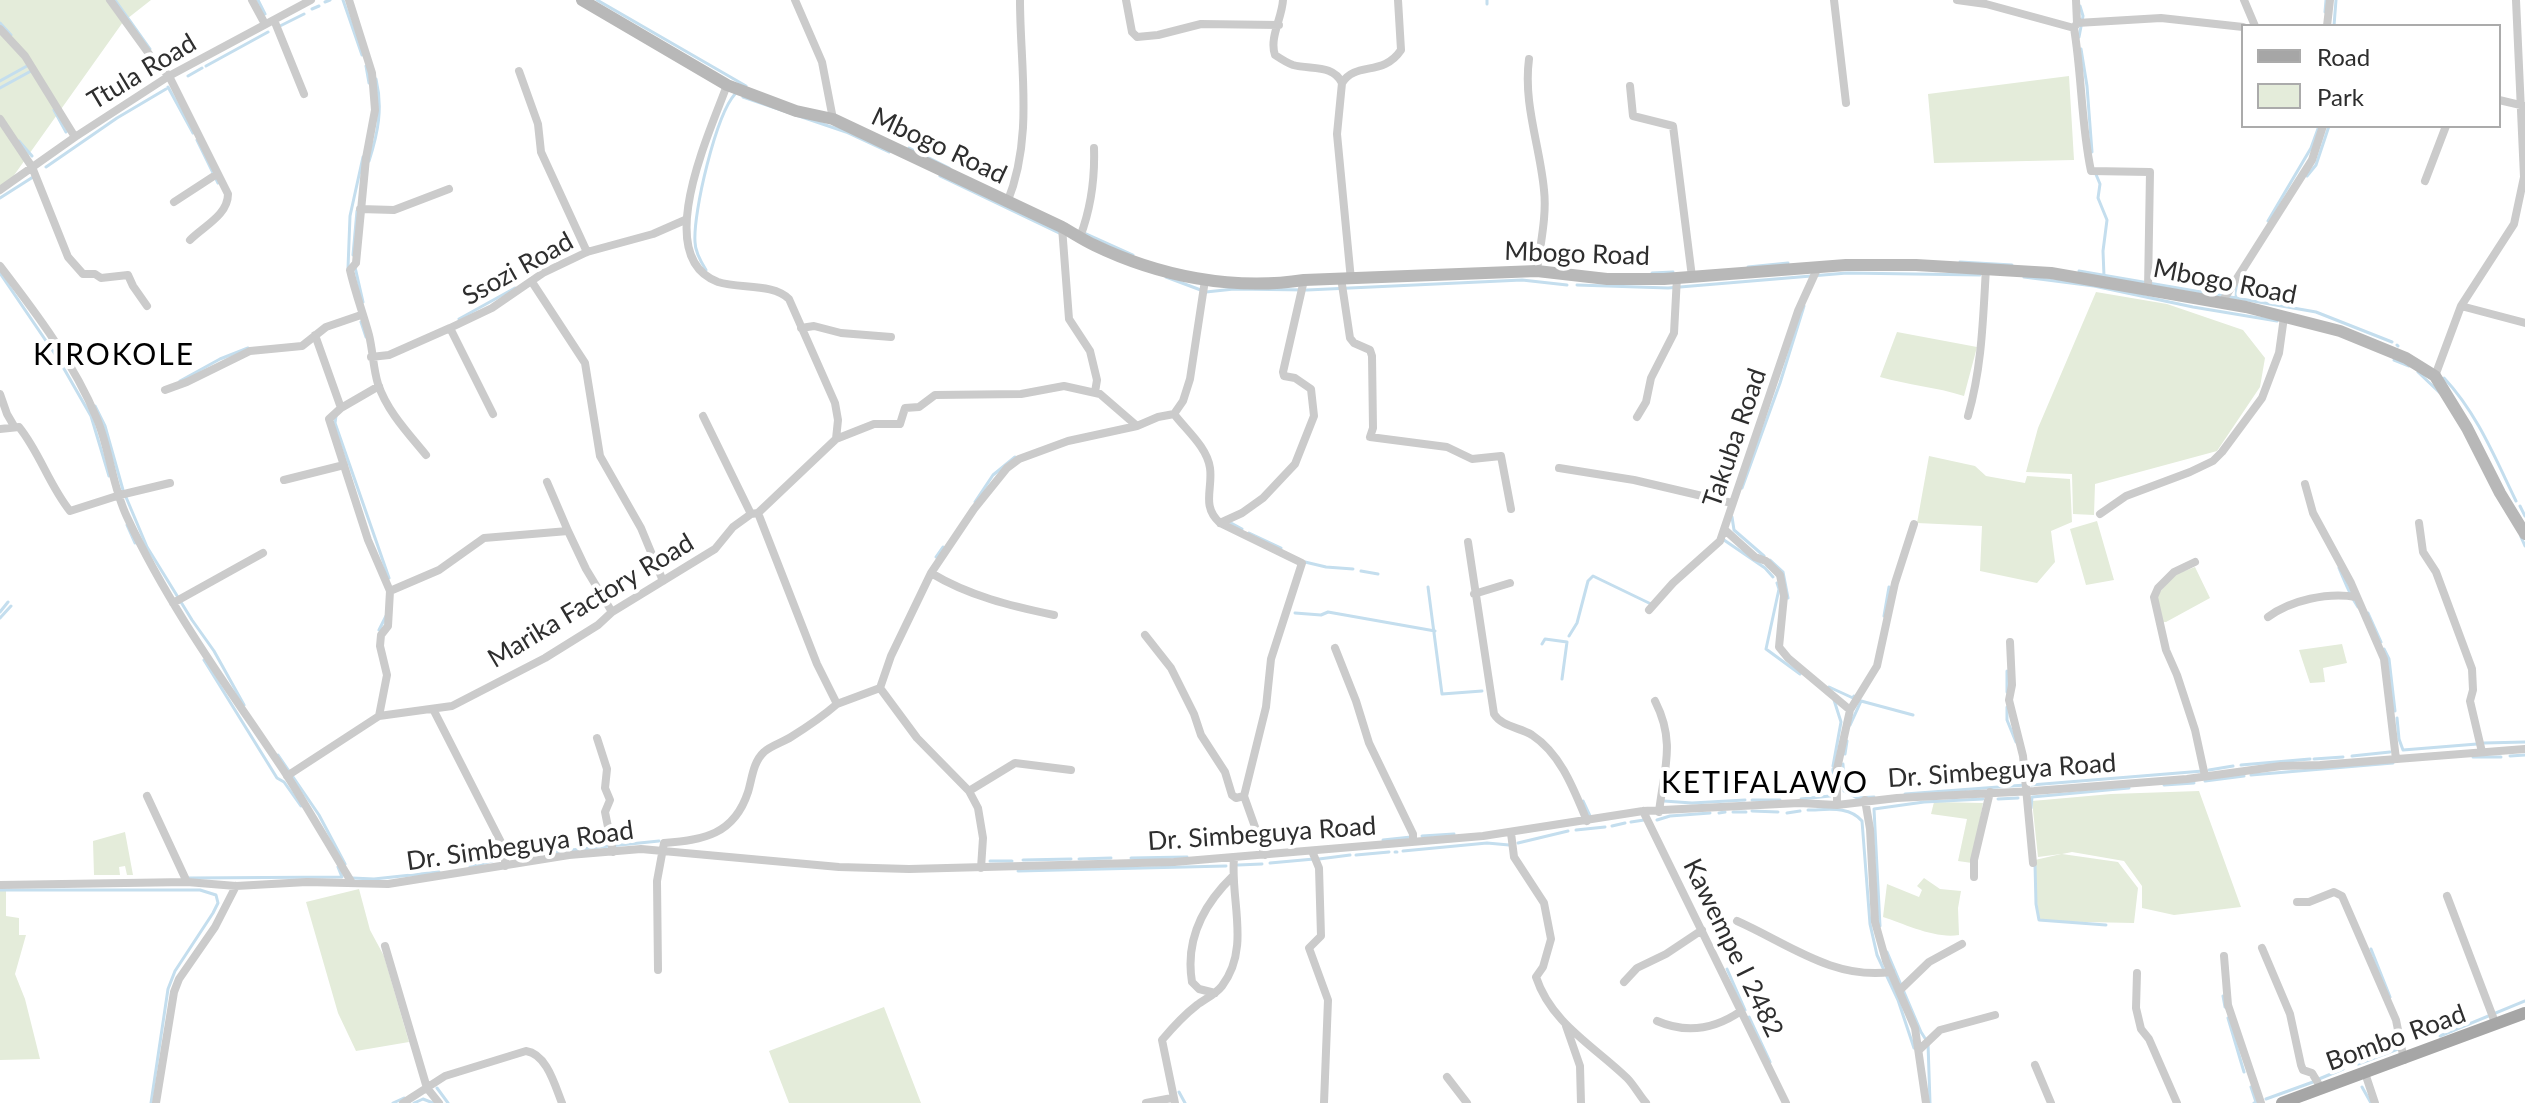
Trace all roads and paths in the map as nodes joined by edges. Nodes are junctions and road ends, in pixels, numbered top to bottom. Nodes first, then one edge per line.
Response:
1 (110, 0) edge
2 (252, 0) edge
3 (311, 0) edge
4 (349, 0) edge
5 (582, 0) edge
6 (795, 0) edge
7 (1020, 0) edge
8 (1126, 0) edge
9 (1283, 0) edge
10 (1398, 0) edge
11 (1834, 0) edge
12 (1957, 0) edge
13 (2076, 0) edge
14 (2244, 0) edge
15 (2330, 0) edge
16 (2516, 0) edge
17 (1985, 2) edge
18 (270, 22) junction
19 (2254, 24) edge
20 (2327, 24) edge
21 (1279, 25) junction
22 (2076, 26) junction
23 (2241, 27) edge
24 (0, 29) edge
25 (1529, 59) dead end
26 (519, 71) dead end
27 (169, 76) junction
28 (1342, 83) junction
29 (727, 85) junction
30 (1630, 86) dead end
31 (304, 94) dead end
32 (2501, 100) edge
33 (1846, 103) dead end
34 (2523, 105) edge
35 (0, 119) edge
36 (833, 119) junction
37 (2322, 128) edge
38 (2445, 128) edge
39 (75, 137) junction
40 (1094, 148) dead end
41 (32, 167) junction
42 (217, 174) junction
43 (2425, 181) dead end
44 (449, 189) dead end
45 (0, 190) edge
46 (174, 202) dead end
47 (1007, 203) junction
48 (360, 209) junction
49 (685, 220) junction
50 (1062, 227) junction
51 (1082, 234) junction
52 (190, 240) dead end
53 (587, 252) junction
54 (0, 266) edge
55 (1818, 267) junction
56 (1986, 268) junction
57 (1537, 271) junction
58 (1677, 277) junction
59 (1692, 277) junction
60 (1346, 279) junction
61 (1205, 280) junction
62 (1304, 280) junction
63 (532, 282) junction
64 (2148, 289) junction
65 (2222, 302) junction
66 (147, 306) dead end
67 (2461, 306) junction
68 (361, 315) junction
69 (2284, 317) junction
70 (2525, 323) edge
71 (450, 328) junction
72 (801, 328) junction
73 (315, 335) junction
74 (891, 337) dead end
75 (371, 357) junction
76 (2435, 376) junction
77 (379, 386) junction
78 (165, 390) dead end
79 (1095, 392) junction
80 (0, 394) edge
81 (341, 408) junction
82 (493, 414) dead end
83 (1174, 414) junction
84 (703, 416) dead end
85 (1968, 416) dead end
86 (1637, 417) dead end
87 (14, 426) junction
88 (1137, 426) junction
89 (0, 429) edge
90 (836, 439) junction
91 (426, 455) dead end
92 (344, 465) junction
93 (1559, 468) dead end
94 (284, 480) dead end
95 (547, 482) dead end
96 (170, 483) dead end
97 (2305, 484) dead end
98 (120, 495) junction
99 (1732, 503) junction
100 (1511, 509) dead end
101 (754, 514) junction
102 (2100, 514) dead end
103 (1220, 523) junction
104 (2419, 523) dead end
105 (1914, 524) dead end
106 (1725, 530) junction
107 (568, 531) junction
108 (2525, 534) edge
109 (1468, 542) dead end
110 (263, 553) dead end
111 (2195, 562) dead end
112 (931, 573) junction
113 (663, 581) junction
114 (1510, 583) dead end
115 (390, 591) junction
116 (1474, 594) junction
117 (2356, 597) junction
118 (173, 603) junction
119 (1649, 610) dead end
120 (612, 612) junction
121 (1054, 615) dead end
122 (2268, 617) dead end
123 (1145, 635) dead end
124 (2010, 642) dead end
125 (1335, 648) dead end
126 (880, 688) junction
127 (1655, 701) dead end
128 (837, 704) junction
129 (433, 709) junction
130 (1850, 710) junction
131 (379, 716) junction
132 (597, 738) dead end
133 (2525, 749) edge
134 (2482, 752) junction
135 (2396, 759) junction
136 (1071, 770) dead end
137 (287, 776) junction
138 (2205, 776) junction
139 (969, 791) junction
140 (2027, 791) junction
141 (1990, 792) junction
142 (147, 796) dead end
143 (1244, 796) junction
144 (1865, 800) junction
145 (1837, 805) junction
146 (1643, 811) junction
147 (1659, 812) junction
148 (1587, 821) junction
149 (664, 831) dead end
150 (1511, 833) junction
151 (1413, 842) junction
152 (663, 847) junction
153 (1312, 851) junction
154 (613, 852) junction
155 (1265, 855) junction
156 (1234, 858) junction
157 (2033, 863) dead end
158 (505, 866) junction
159 (981, 868) junction
160 (1233, 876) junction
161 (1974, 877) dead end
162 (187, 882) junction
163 (352, 883) junction
164 (0, 885) edge
165 (236, 886) junction
166 (2447, 896) dead end
167 (2297, 902) dead end
168 (1737, 921) dead end
169 (1702, 930) junction
170 (1962, 944) dead end
171 (385, 946) dead end
172 (2262, 948) dead end
173 (2224, 956) dead end
174 (658, 970) dead end
175 (1891, 972) junction
176 (2137, 973) dead end
177 (1624, 982) dead end
178 (1900, 990) junction
179 (1215, 993) junction
180 (1741, 1011) junction
181 (2525, 1013) edge
182 (1995, 1015) dead end
183 (1657, 1021) dead end
184 (1564, 1022) junction
185 (2496, 1025) junction
186 (1920, 1049) junction
187 (2404, 1060) junction
188 (2035, 1065) dead end
189 (2365, 1073) junction
190 (1447, 1077) dead end
191 (427, 1088) junction
192 (2321, 1088) junction
193 (1173, 1101) edge
194 (156, 1103) edge
195 (403, 1103) edge
196 (439, 1103) edge
197 (562, 1103) edge
198 (1146, 1103) edge
199 (1324, 1103) edge
200 (1467, 1103) edge
201 (1581, 1103) edge
202 (1646, 1103) edge
203 (1786, 1103) edge
204 (1926, 1103) edge
205 (2051, 1103) edge
206 (2177, 1103) edge
207 (2261, 1103) edge
208 (2282, 1103) edge
209 (2375, 1103) edge

1 - 27 street
2 - 18 street
3 - 18 street, Ttula Road
4 - 48 street
5 - 29 street, Mbogo Road
6 - 36 street
7 - 47 street
8 - 21 street
9 - 21 street
10 - 28 street
11 - 33 street
12 - 17 street
13 - 22 street
14 - 19 street
15 - 20 street
16 - 34 street
17 - 22 street
18 - 27 street, Ttula Road
18 - 31 street
21 - 28 street
22 - 23 street
22 - 64 street
24 - 39 street
25 - 57 street
26 - 53 street
27 - 39 street, Ttula Road
27 - 42 street
28 - 60 street
29 - 36 street, Mbogo Road
29 - 49 street
30 - 59 street
32 - 34 street
34 - 67 street
35 - 41 street
36 - 47 street, Mbogo Road
37 - 65 street
38 - 43 street
39 - 41 street, Ttula Road
40 - 51 street
41 - 45 street, Ttula Road
41 - 66 street
42 - 46 street
42 - 52 street
44 - 48 street
47 - 50 street, Mbogo Road
48 - 68 street
49 - 53 street, Ssozi Road
49 - 72 street
50 - 51 street, Mbogo Road
50 - 79 street
51 - 61 street, Mbogo Road
53 - 63 street, Ssozi Road
54 - 98 street
55 - 56 street, Mbogo Road
55 - 59 street, Mbogo Road
55 - 99 street, Takuba Road
56 - 64 street, Mbogo Road
56 - 85 street
57 - 58 street, Mbogo Road
57 - 60 street, Mbogo Road
58 - 59 street, Mbogo Road
58 - 86 street
60 - 62 street, Mbogo Road
60 - 100 street
61 - 62 street, Mbogo Road
61 - 83 street
62 - 103 street
63 - 71 street, Ssozi Road
63 - 113 street
64 - 65 street, Mbogo Road
65 - 69 street, Mbogo Road
67 - 70 street
67 - 76 street
68 - 73 street
68 - 75 street
69 - 76 street, Mbogo Road
69 - 102 street
71 - 75 street, Ssozi Road
71 - 82 street
72 - 74 street
72 - 90 street
73 - 78 street
73 - 81 street
75 - 77 street
76 - 108 street, Mbogo Road
77 - 81 street
77 - 91 street
79 - 88 street
79 - 90 street
80 - 87 street
81 - 92 street
83 - 88 street
83 - 103 street
84 - 101 street
87 - 89 street
87 - 98 street
88 - 112 street
90 - 101 street, Marika Factory Road
92 - 94 street
92 - 115 street
93 - 99 street
95 - 107 street
96 - 98 street
97 - 117 street
98 - 118 street
99 - 106 street, Takuba Road
101 - 113 street, Marika Factory Road
101 - 128 street
103 - 143 street
104 - 134 street
105 - 130 street
106 - 119 street
106 - 130 street, Takuba Road
107 - 115 street
107 - 120 street
109 - 116 street
110 - 118 street
111 - 138 street
112 - 121 street
112 - 126 street
113 - 120 street, Marika Factory Road
114 - 116 street
115 - 131 street
116 - 148 street
117 - 122 street
117 - 135 street
118 - 137 street
120 - 129 street, Marika Factory Road
123 - 143 street
124 - 140 street
125 - 151 street
126 - 128 street
126 - 139 street
127 - 147 street
128 - 152 street
129 - 131 street, Marika Factory Road
129 - 158 street
130 - 145 street
131 - 137 street, Marika Factory Road
132 - 154 street
133 - 134 street, Dr. Simbeguya Road
134 - 135 street, Dr. Simbeguya Road
135 - 138 street, Dr. Simbeguya Road
136 - 139 street
137 - 163 street
138 - 140 street, Dr. Simbeguya Road
139 - 159 street
140 - 141 street, Dr. Simbeguya Road
140 - 157 street
141 - 144 street, Dr. Simbeguya Road
141 - 161 street
142 - 162 street
143 - 155 street
144 - 145 street, Dr. Simbeguya Road
144 - 175 street
145 - 147 street, Dr. Simbeguya Road
146 - 147 street, Dr. Simbeguya Road
146 - 148 street, Dr. Simbeguya Road
146 - 169 street, Kawempe I 2482
148 - 150 street, Dr. Simbeguya Road
149 - 152 street
150 - 151 street, Dr. Simbeguya Road
150 - 184 street
151 - 153 street, Dr. Simbeguya Road
152 - 154 street, Dr. Simbeguya Road
152 - 159 street, Dr. Simbeguya Road
152 - 174 street
153 - 155 street, Dr. Simbeguya Road
153 - 199 street
154 - 158 street, Dr. Simbeguya Road
155 - 156 street, Dr. Simbeguya Road
156 - 159 street, Dr. Simbeguya Road
156 - 160 street
158 - 163 street, Dr. Simbeguya Road
160 - 179 street
160 - 179 street
162 - 164 street, Dr. Simbeguya Road
162 - 165 street, Dr. Simbeguya Road
163 - 165 street, Dr. Simbeguya Road
165 - 194 street
166 - 185 street
167 - 187 street
168 - 175 street
169 - 177 street
169 - 180 street, Kawempe I 2482
170 - 178 street
171 - 191 street
172 - 192 street
173 - 207 street
175 - 178 street
176 - 206 street
178 - 186 street
179 - 193 street
180 - 183 street
180 - 203 street, Kawempe I 2482
181 - 185 main road, Bombo Road
182 - 186 street
184 - 201 street
184 - 202 street
185 - 187 main road, Bombo Road
186 - 204 street
187 - 189 main road, Bombo Road
188 - 205 street
189 - 192 main road, Bombo Road
189 - 209 street
190 - 200 street
191 - 195 street
191 - 196 street
191 - 197 street
192 - 208 main road, Bombo Road
193 - 198 street

